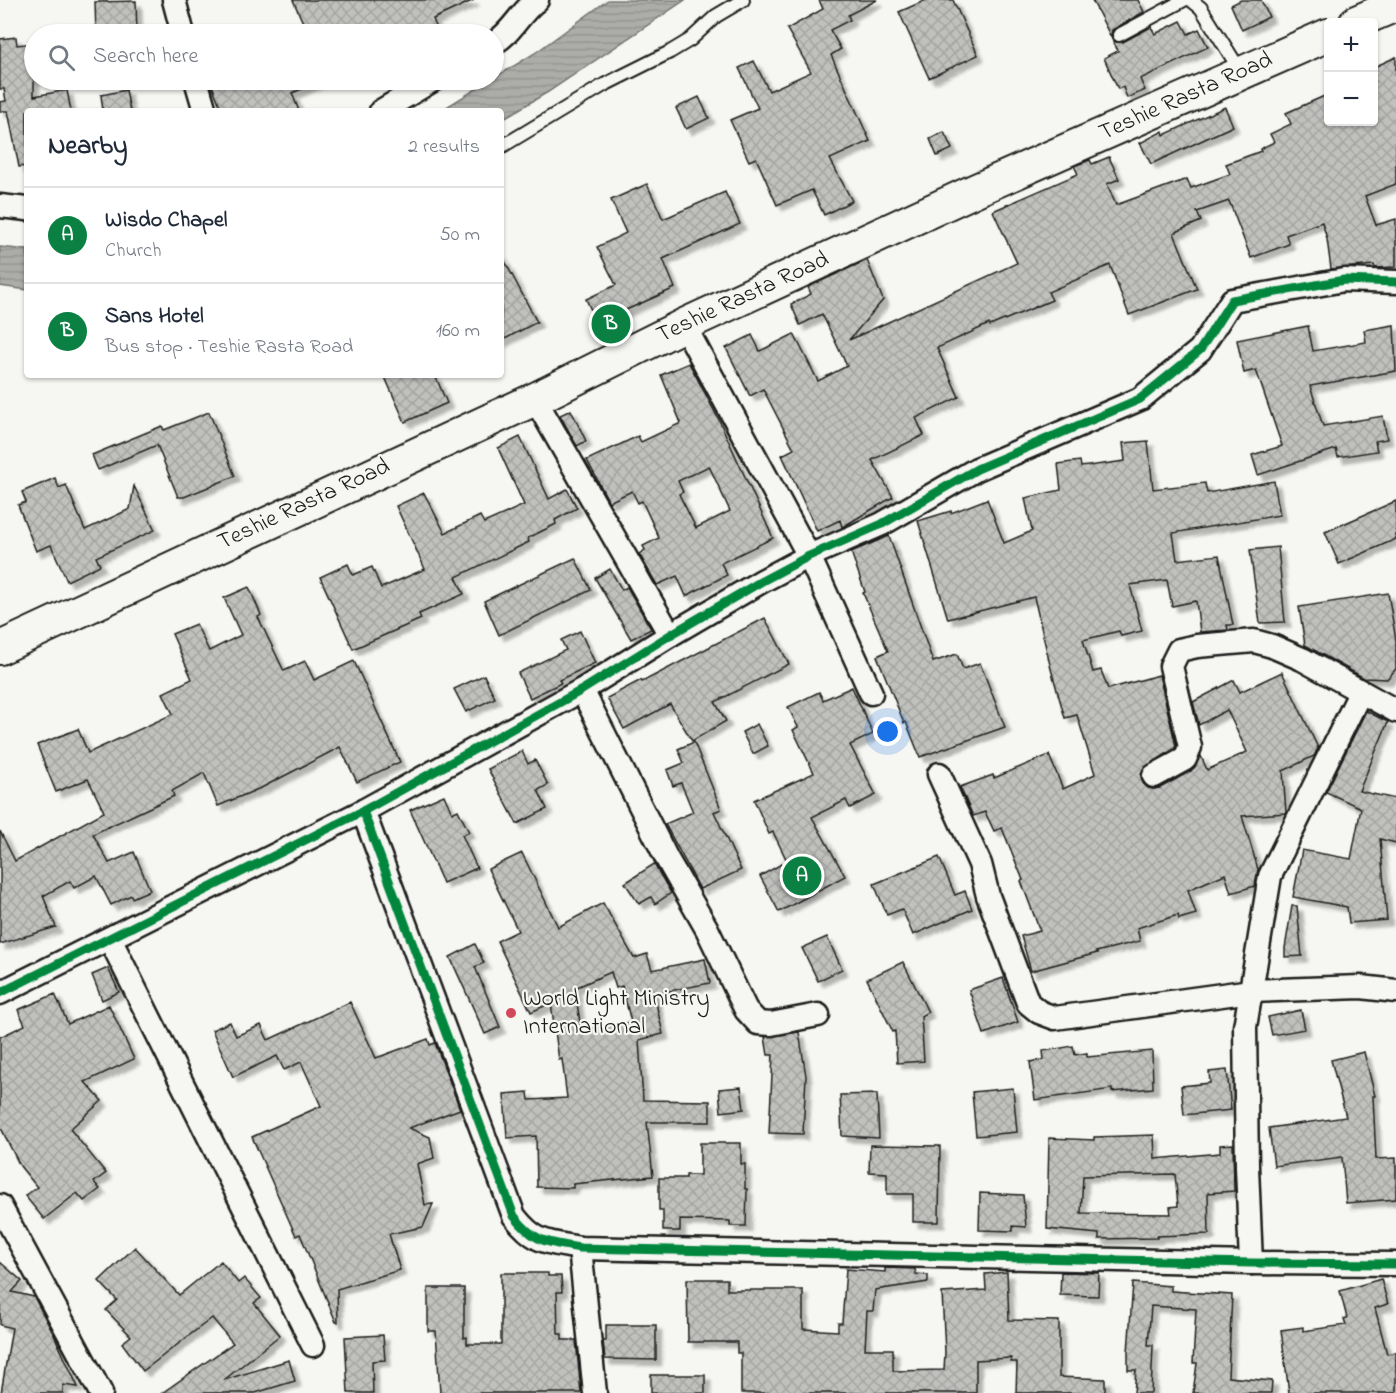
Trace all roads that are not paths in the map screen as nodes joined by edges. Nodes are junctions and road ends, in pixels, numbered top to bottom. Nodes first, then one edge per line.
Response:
1 (174, 0) edge
2 (743, 0) edge
3 (1184, 0) edge
4 (1191, 0) edge
5 (530, 2) edge
6 (1396, 5) edge
7 (1365, 18) edge
8 (180, 24) edge
9 (1119, 35) dead end
10 (1324, 36) edge
11 (504, 37) edge
12 (1242, 73) junction
13 (199, 90) edge
14 (416, 90) edge
15 (204, 108) edge
16 (386, 108) edge
17 (504, 145) edge
18 (0, 206) edge
19 (24, 209) edge
20 (1396, 282) edge
21 (684, 325) junction
22 (535, 399) junction
23 (809, 556) junction
24 (670, 635) junction
25 (0, 648) edge
26 (582, 690) junction
27 (871, 693) dead end
28 (1360, 693) junction
29 (1396, 711) edge
30 (939, 774) dead end
31 (1154, 776) dead end
32 (363, 811) junction
33 (110, 939) junction
34 (1251, 991) junction
35 (1396, 992) edge
36 (0, 993) edge
37 (818, 1015) dead end
38 (0, 1206) edge
39 (580, 1248) junction
40 (1251, 1263) junction
41 (1396, 1264) edge
42 (313, 1345) dead end
43 (101, 1393) edge
44 (595, 1393) edge

1 - 8 street
2 - 17 lane
3 - 9 lane
4 - 12 lane
5 - 11 street
6 - 7 main road
10 - 12 main road, Teshie Rasta Road
12 - 21 main road, Teshie Rasta Road
13 - 15 street
14 - 16 street
18 - 19 street
20 - 23 street
21 - 22 main road, Teshie Rasta Road
21 - 23 street
22 - 24 street
22 - 25 main road, Teshie Rasta Road
23 - 24 street
23 - 27 street
24 - 26 street
26 - 32 street
26 - 37 street
28 - 29 street
28 - 31 street
28 - 34 street
30 - 34 street
32 - 33 street
32 - 39 street
33 - 36 street
33 - 42 street
34 - 35 street
34 - 40 street
38 - 43 street
39 - 40 street
39 - 44 street
40 - 41 street

